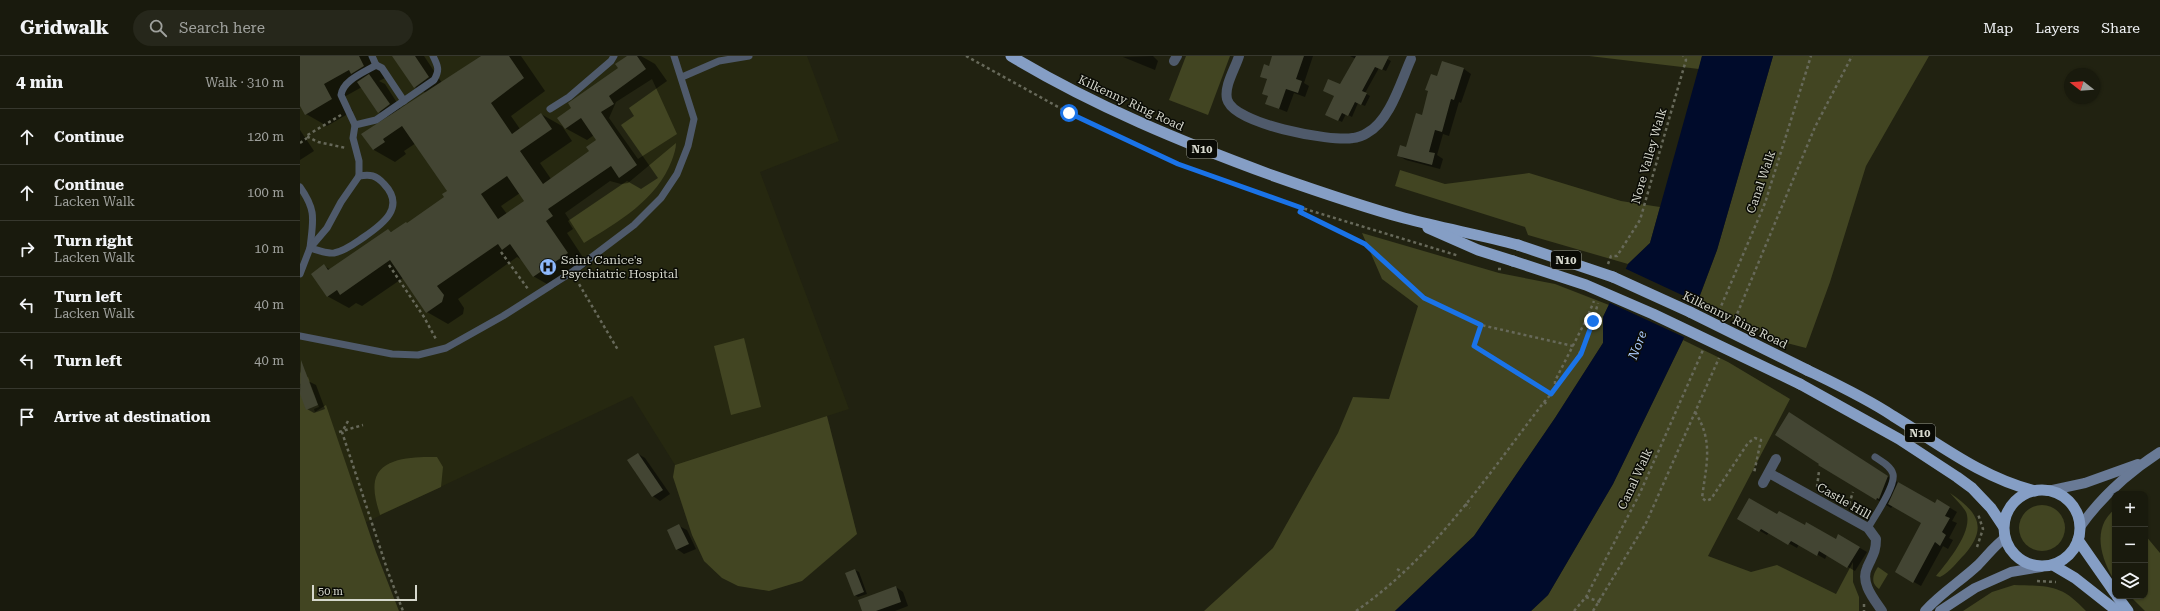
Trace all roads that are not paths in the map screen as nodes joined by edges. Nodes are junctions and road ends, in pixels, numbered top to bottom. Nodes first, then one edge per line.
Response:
1 (372, 56) edge
2 (433, 56) edge
3 (614, 56) edge
4 (674, 56) edge
5 (748, 56) edge
6 (1011, 56) edge
7 (1239, 56) edge
8 (1411, 59) dead end
9 (376, 65) junction
10 (682, 77) junction
11 (404, 101) junction
12 (550, 109) dead end
13 (355, 125) junction
14 (359, 176) junction
15 (300, 187) edge
16 (1404, 218) junction
17 (310, 248) junction
18 (300, 274) edge
19 (300, 336) edge
20 (2160, 452) edge
21 (1875, 457) dead end
22 (1776, 459) dead end
23 (2144, 462) junction
24 (1768, 473) junction
25 (1763, 483) road end
26 (2035, 491) junction
27 (2048, 491) junction
28 (2004, 526) junction
29 (2080, 527) junction
30 (1868, 528) junction
31 (2005, 538) junction
32 (2078, 540) junction
33 (2053, 565) junction
34 (2041, 567) junction
35 (2112, 589) edge
36 (2119, 599) edge
37 (1882, 611) edge
38 (1925, 611) edge
39 (1940, 611) edge
40 (2117, 611) edge
41 (2128, 611) edge

1 - 9 lane
2 - 11 lane
3 - 12 lane
4 - 10 lane
5 - 10 lane
6 - 16 highway, Kilkenny Ring Road / N10
7 - 8 street
9 - 11 lane
9 - 13 lane
10 - 19 lane
11 - 13 lane
13 - 14 lane
14 - 17 lane
14 - 17 lane
15 - 17 lane
16 - 26 highway, Kilkenny Ring Road / N10, bridge
16 - 28 highway, Kilkenny Ring Road / N10, bridge
17 - 18 lane
20 - 23 main road
21 - 30 lane
22 - 24 street
23 - 27 main road
23 - 29 main road
24 - 25 street
24 - 30 street, Castle Hill
26 - 27 highway, N10
26 - 28 highway, N10
27 - 29 highway, N10
28 - 31 highway, N10
29 - 32 highway, N10
30 - 37 street, Castle Hill
31 - 34 highway, N10
31 - 38 main road
32 - 33 highway, N10
32 - 35 highway
33 - 34 highway, N10
33 - 40 highway
34 - 39 main road
36 - 41 highway

